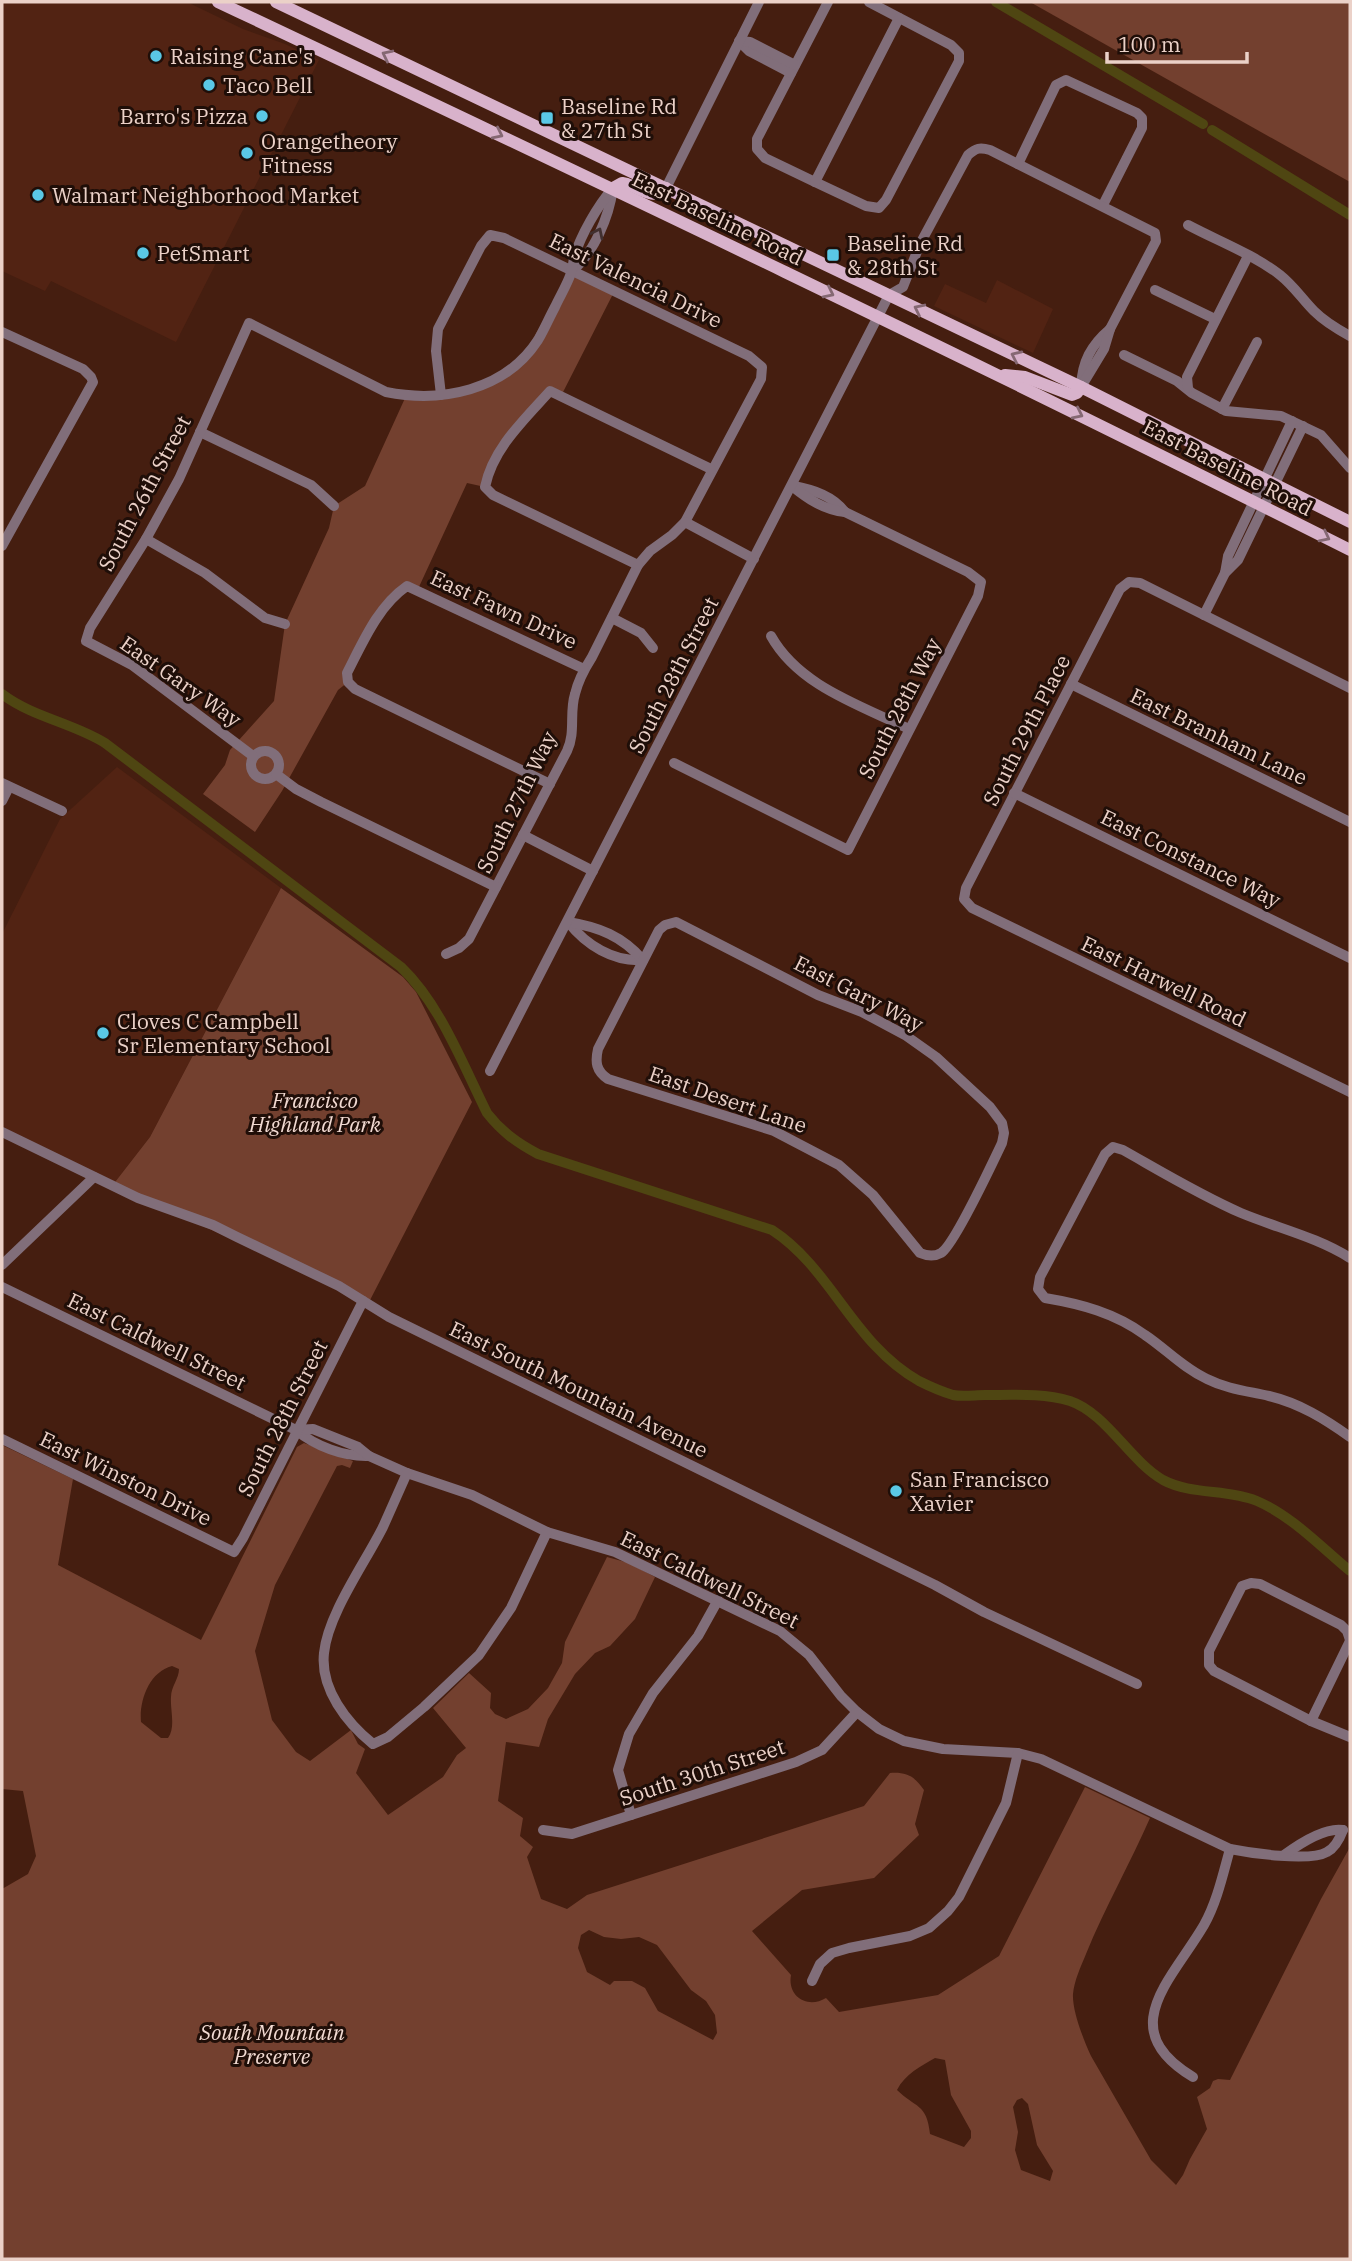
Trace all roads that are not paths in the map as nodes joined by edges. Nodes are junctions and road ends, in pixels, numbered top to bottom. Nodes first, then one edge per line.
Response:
1 (218, 2) edge
2 (276, 2) edge
3 (759, 2) edge
4 (828, 2) edge
5 (869, 2) edge
6 (899, 18) junction
7 (265, 24) junction
8 (739, 41) junction
9 (793, 69) junction
10 (447, 84) junction
11 (437, 104) junction
12 (597, 155) junction
13 (1018, 164) junction
14 (815, 182) junction
15 (613, 188) junction
16 (666, 188) junction
17 (1103, 205) junction
18 (677, 220) junction
19 (1188, 225) dead end
20 (1248, 256) junction
21 (572, 271) junction
22 (1155, 289) dead end
23 (889, 295) junction
24 (878, 317) junction
25 (1215, 319) junction
26 (2, 332) edge
27 (1350, 336) edge
28 (1257, 342) dead end
29 (1124, 355) dead end
30 (762, 367) joint
31 (998, 374) junction
32 (1081, 387) junction
33 (1188, 388) junction
34 (441, 396) junction
35 (1222, 409) junction
36 (1298, 424) junction
37 (200, 432) junction
38 (1350, 468) edge
39 (712, 469) junction
40 (1270, 481) junction
41 (792, 485) junction
42 (1260, 504) junction
43 (334, 506) dead end
44 (685, 522) junction
45 (1350, 522) edge
46 (146, 539) junction
47 (2, 546) edge
48 (1350, 550) edge
49 (754, 559) junction
50 (638, 565) junction
51 (1204, 615) junction
52 (612, 618) junction
53 (285, 624) dead end
54 (771, 636) dead end
55 (86, 640) joint
56 (653, 648) dead end
57 (584, 669) junction
58 (1071, 684) junction
59 (1350, 688) edge
60 (909, 729) junction
61 (253, 757) junction
62 (674, 763) dead end
63 (276, 774) junction
64 (550, 784) junction
65 (5, 785) edge
66 (1014, 793) junction
67 (2, 801) edge
68 (62, 810) dead end
69 (1350, 822) edge
70 (523, 835) junction
71 (593, 871) junction
72 (496, 887) junction
73 (964, 899) joint
74 (568, 922) junction
75 (608, 932) junction
76 (601, 950) junction
77 (446, 954) dead end
78 (1350, 958) edge
79 (643, 960) junction
80 (490, 1071) dead end
81 (1350, 1092) edge
82 (2, 1132) edge
83 (94, 1177) junction
84 (935, 1255) joint
85 (1350, 1258) edge
86 (2, 1265) edge
87 (2, 1287) edge
88 (363, 1301) junction
89 (296, 1430) junction
90 (1350, 1437) edge
91 (2, 1439) edge
92 (407, 1473) junction
93 (547, 1532) junction
94 (234, 1552) joint
95 (718, 1600) junction
96 (1350, 1641) edge
97 (1137, 1684) dead end
98 (857, 1712) junction
99 (1311, 1721) junction
100 (1349, 1739) edge
101 (1018, 1753) junction
102 (631, 1815) junction
103 (1346, 1827) edge
104 (543, 1830) dead end
105 (1313, 1838) junction
106 (1230, 1849) junction
107 (1317, 1854) junction
108 (1284, 1855) junction
109 (812, 1981) dead end
110 (1193, 2077) dead end

1 - 7 main road, East Baseline Road
2 - 7 main road
10 -> 2 main road, East Baseline Road
3 - 8 street
4 - 9 street
5 - 6 street
6 - 14 street
6 - 14 street
7 - 11 main road, East Baseline Road
8 - 9 street
8 - 16 street
9 - 14 street
10 - 11 main road
10 - 12 main road, East Baseline Road
11 -> 15 main road, East Baseline Road
12 - 15 main road
12 - 16 main road, East Baseline Road
13 - 17 street
13 - 17 street
13 - 23 street, South 28th Street
15 - 16 main road
15 - 18 main road, East Baseline Road
15 - 21 street
16 - 18 main road
16 - 23 main road, East Baseline Road
17 - 32 street
18 -> 24 main road, East Baseline Road
19 - 20 street
20 - 25 street
20 - 27 street
21 - 30 street, East Valencia Drive
21 - 34 street
21 - 34 street, East Valencia Drive
22 - 25 street
23 - 24 street, South 28th Street
32 -> 23 main road, East Baseline Road
24 - 31 main road, East Baseline Road
24 - 41 street, South 28th Street
25 - 33 street
26 - 47 street
28 - 35 street
29 - 33 street
30 - 39 street, South 27th Way
31 - 32 main road
31 -> 42 main road, East Baseline Road
32 - 40 main road, East Baseline Road
33 - 35 street
34 - 37 street, South 26th Street
35 - 36 street
36 - 38 street
36 - 40 street
37 - 43 street
37 - 46 street, South 26th Street
39 - 44 street, South 27th Way
39 - 50 street
40 - 42 street
40 - 45 main road, East Baseline Road
41 - 49 street, South 28th Street
41 - 60 street, South 28th Way
42 -> 48 main road, East Baseline Road
42 - 51 street
44 - 49 street
44 - 50 street, South 27th Way
46 - 53 street
46 - 55 street, South 26th Street
49 - 71 street, South 28th Street
50 - 52 street, South 27th Way
51 - 58 street, South 29th Place
51 - 59 street
52 - 56 street
52 - 57 street, South 27th Way
54 - 60 street
55 - 61 street, East Gary Way
57 - 64 street, South 27th Way
57 - 64 street, East Fawn Drive
58 - 66 street, South 29th Place
58 - 69 street, East Branham Lane
60 - 62 street, South 28th Way
61 - 63 street, East Gary Way
61 - 63 street, East Gary Way
63 - 72 street, East Gary Way
64 - 70 street, South 27th Way
65 - 67 street
65 - 68 street
66 - 73 street, South 29th Place
66 - 78 street, East Constance Way
70 - 71 street
70 - 72 street, South 27th Way
71 - 74 street, South 28th Street
72 - 77 street, South 27th Way
73 - 81 street, East Harwell Road
74 - 75 street
74 - 76 street
74 - 80 street, South 28th Street
75 - 76 street
75 - 79 street
76 - 79 street
79 - 84 street, East Desert Lane
79 - 84 street, East Gary Way
82 - 83 street, East South Mountain Avenue
83 - 86 street
83 - 88 street, East South Mountain Avenue
85 - 90 street
87 - 89 street, East Caldwell Street
88 - 89 street, South 28th Street
88 - 97 street, East South Mountain Avenue
89 - 92 street, East Caldwell Street
89 - 94 street, South 28th Street
91 - 94 street, East Winston Drive
92 - 93 street, East Caldwell Street
92 - 93 street
93 - 95 street, East Caldwell Street
95 - 98 street, East Caldwell Street
95 - 102 street
96 - 99 street
96 - 99 street
98 - 101 street, East Caldwell Street
98 - 102 street, South 30th Street
99 - 100 street
101 - 106 street, East Caldwell Street
101 - 109 street
102 - 104 street, South 30th Street
103 - 105 street
103 - 107 street
105 - 107 street
105 - 108 street
106 - 108 street, East Caldwell Street
106 - 110 street
107 - 108 street, East Caldwell Street

